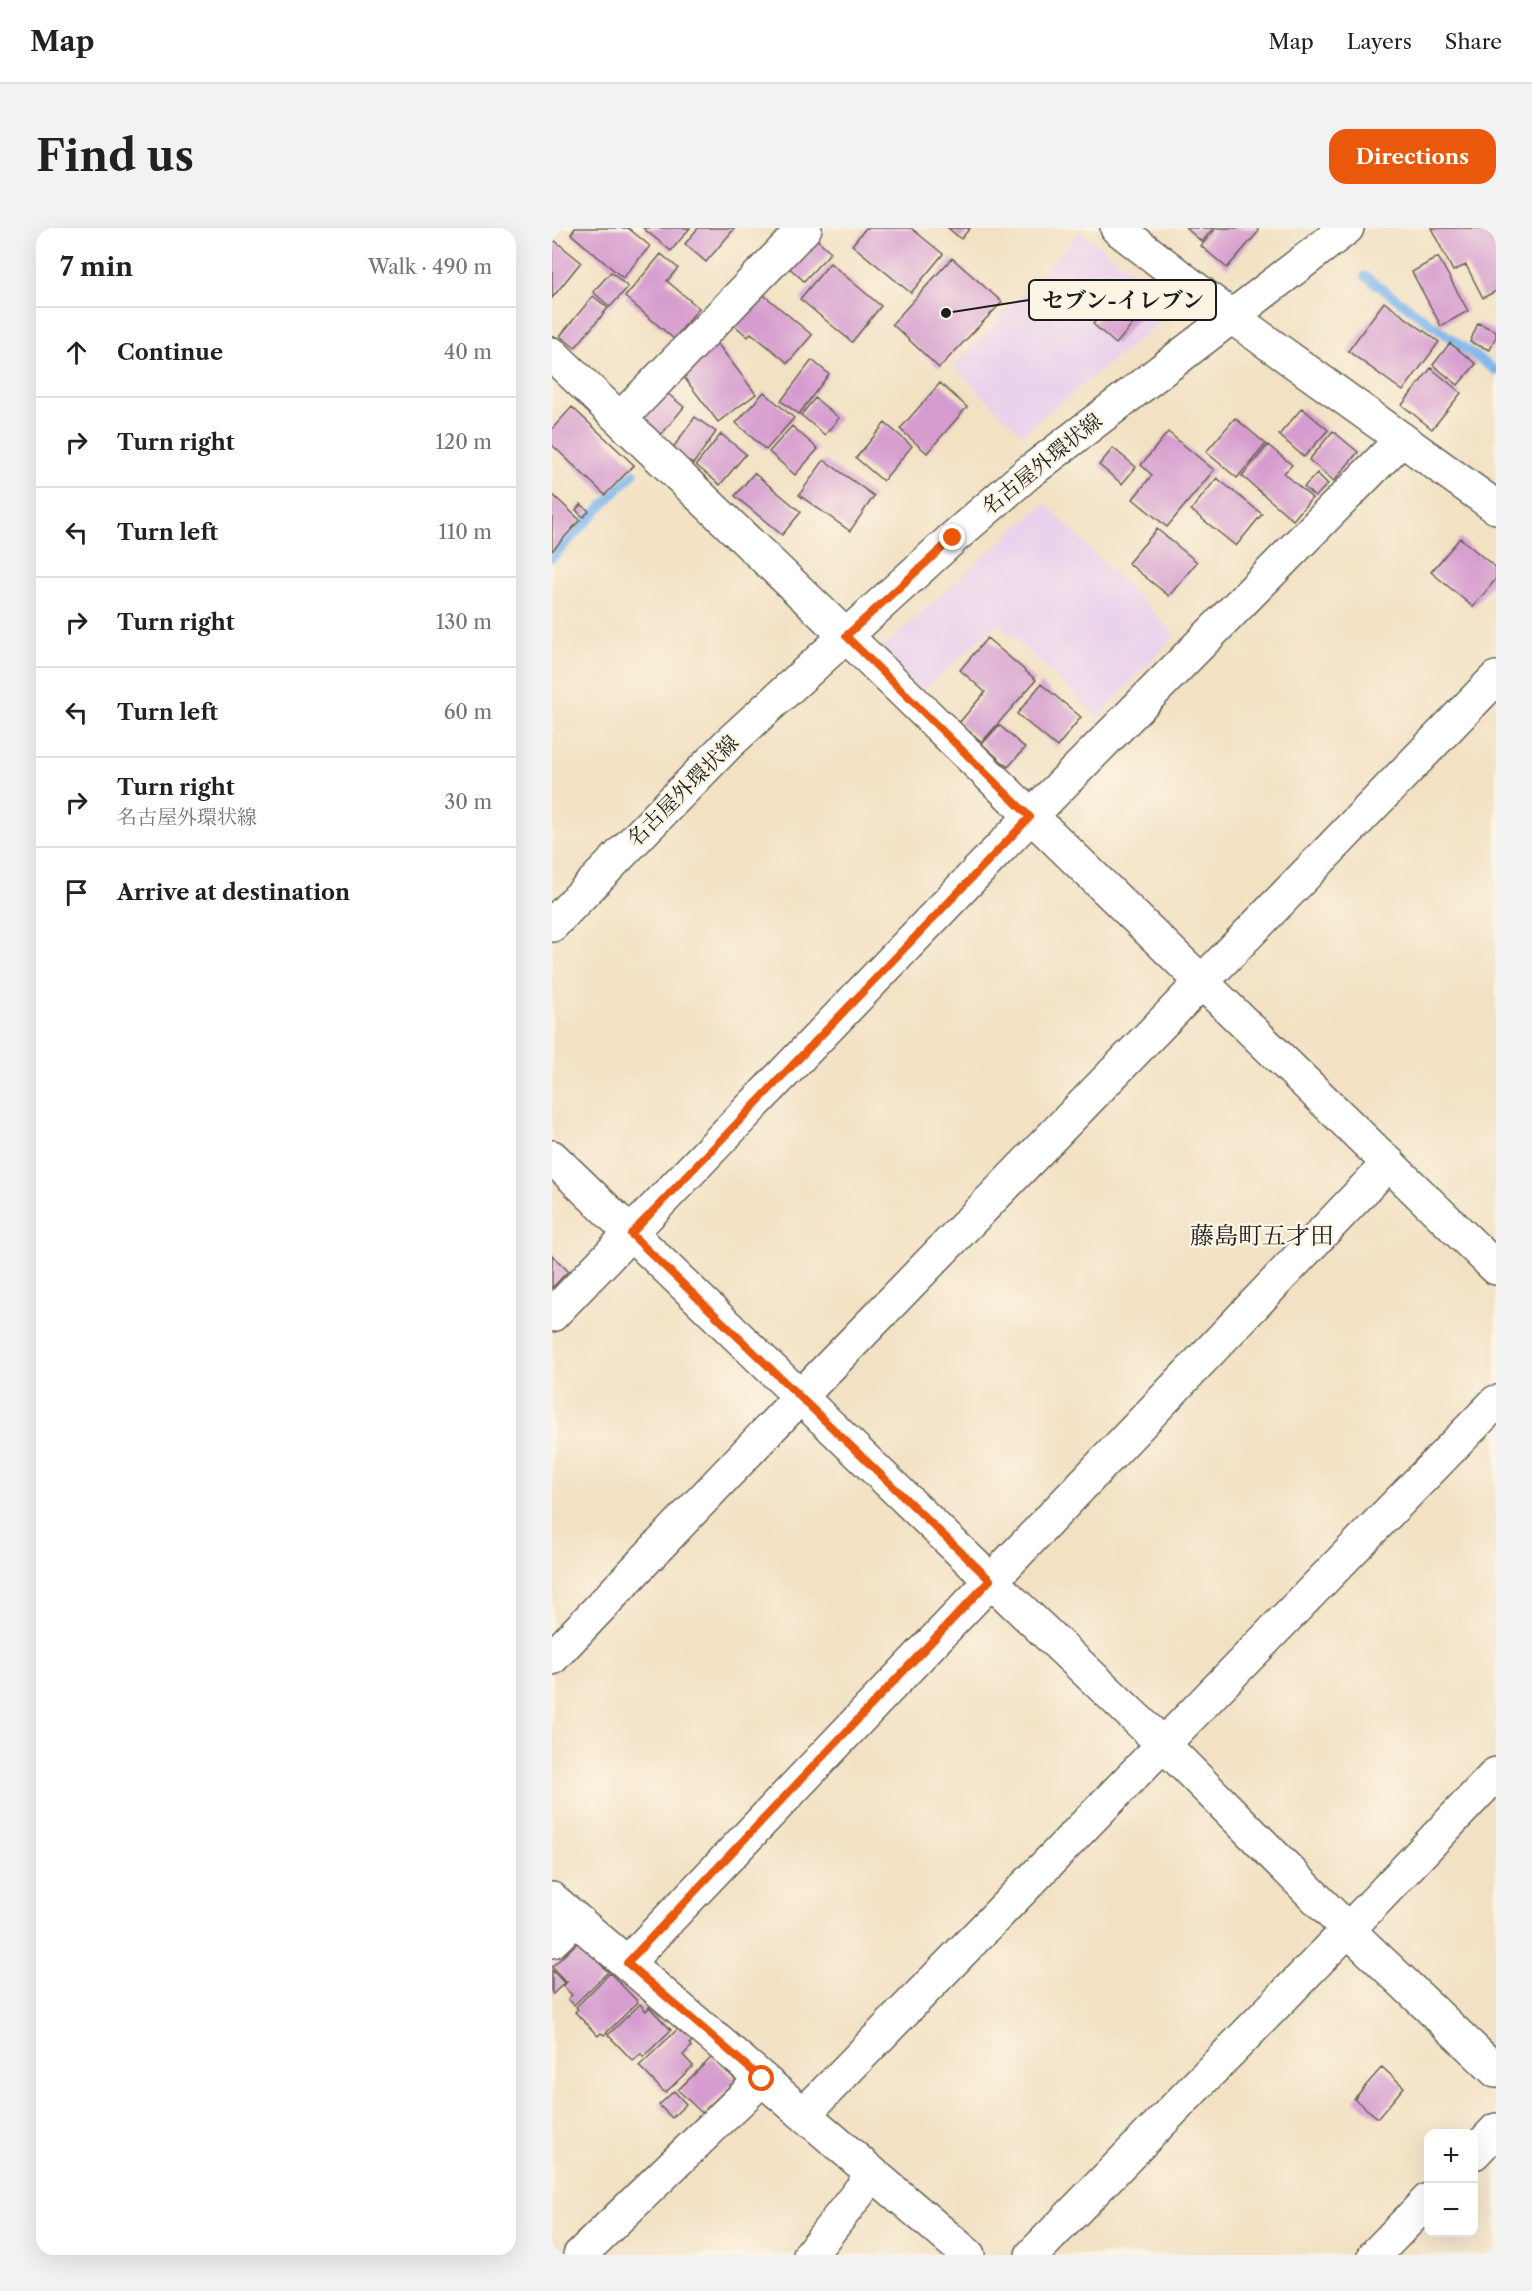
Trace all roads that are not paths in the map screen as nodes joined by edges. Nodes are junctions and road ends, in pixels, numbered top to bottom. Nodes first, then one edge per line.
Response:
1 (804, 228) edge
2 (1117, 228) edge
3 (1330, 233) edge
4 (1232, 316) junction
5 (553, 357) edge
6 (620, 419) junction
7 (1402, 439) junction
8 (1491, 494) edge
9 (846, 636) junction
10 (1490, 695) edge
11 (1030, 817) junction
12 (552, 925) edge
13 (1203, 981) junction
14 (552, 1157) edge
15 (1389, 1163) junction
16 (631, 1234) junction
17 (1496, 1268) edge
18 (552, 1315) edge
19 (800, 1397) junction
20 (1496, 1402) edge
21 (990, 1580) junction
22 (552, 1658) edge
23 (1163, 1744) junction
24 (1496, 1774) edge
25 (564, 1909) edge
26 (1348, 1930) junction
27 (552, 1941) edge
28 (627, 1963) junction
29 (1496, 2071) edge
30 (762, 2079) junction
31 (804, 2114) junction
32 (1496, 2130) edge
33 (1478, 2148) edge
34 (873, 2174) junction
35 (1424, 2204) edge
36 (580, 2255) edge
37 (810, 2255) edge
38 (968, 2255) edge
39 (1032, 2255) edge
40 (1375, 2255) edge

1 - 6 street
2 - 4 street
3 - 4 street, 名古屋外環状線
4 - 7 street
4 - 9 street, 名古屋外環状線
5 - 6 street
6 - 9 street
7 - 8 street
7 - 11 street
9 - 11 street
9 - 12 street, 名古屋外環状線
10 - 13 street
11 - 13 street
11 - 16 street
13 - 15 street
13 - 19 street
14 - 16 street
15 - 17 street
15 - 21 street
16 - 18 street
16 - 19 street
19 - 21 street
19 - 22 street
20 - 23 street
21 - 23 street
21 - 28 street
23 - 26 street
23 - 31 street
24 - 26 street
25 - 27 street
25 - 28 street
26 - 29 street
26 - 39 street
28 - 30 street
30 - 31 street
30 - 36 street
31 - 34 street
32 - 33 street
34 - 37 street
34 - 38 street
35 - 40 street

